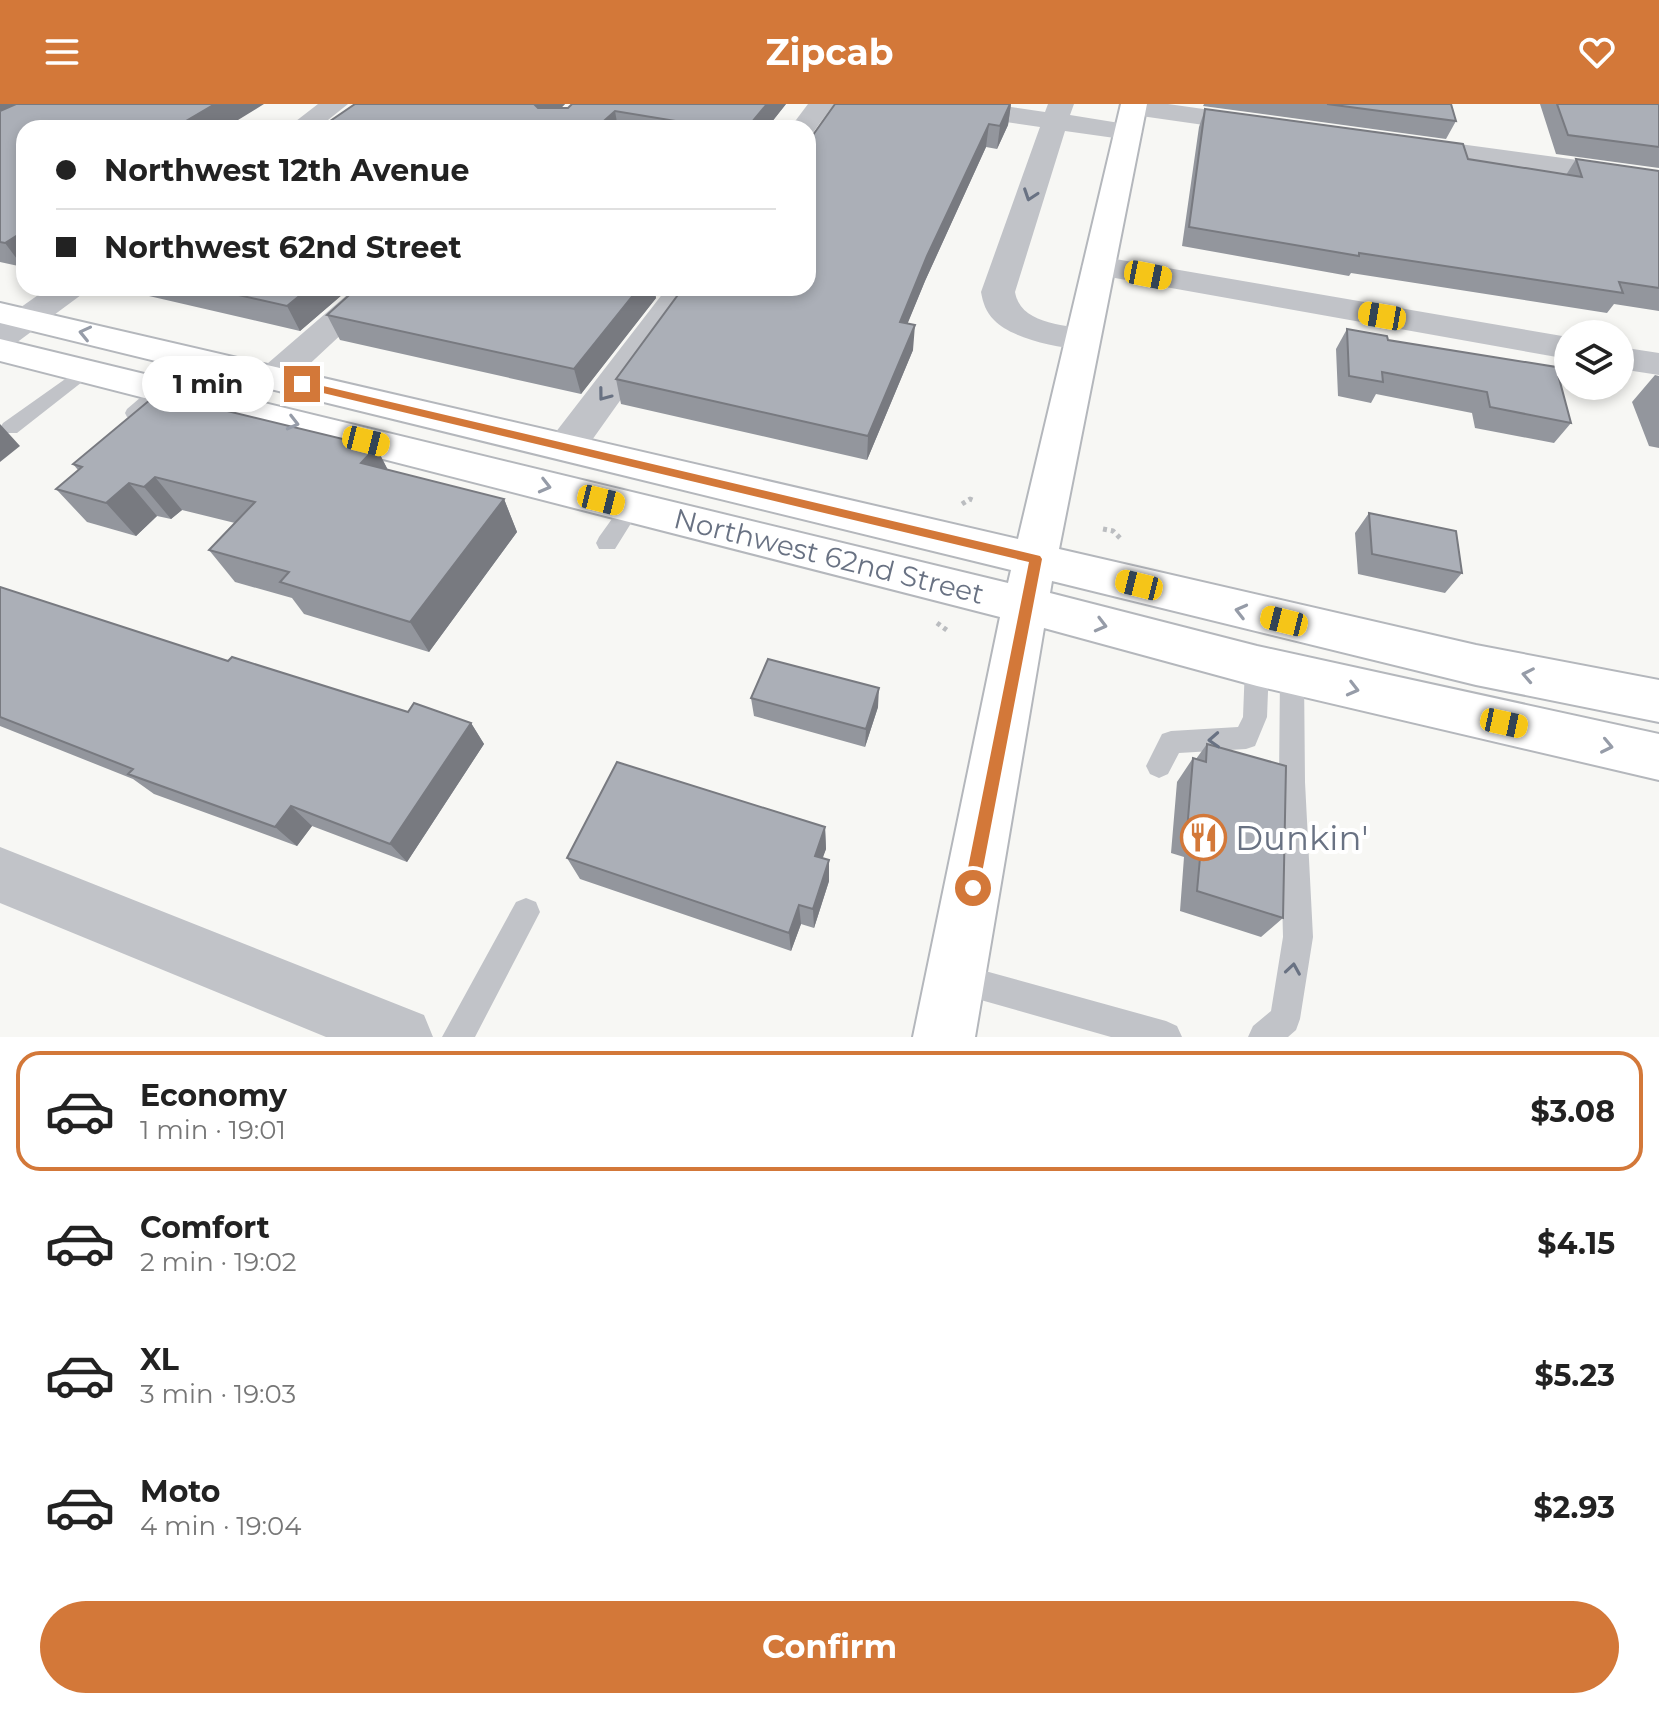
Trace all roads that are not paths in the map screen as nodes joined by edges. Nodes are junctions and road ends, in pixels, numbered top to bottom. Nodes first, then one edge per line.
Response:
1 (335, 104) edge
2 (937, 104) edge
3 (1058, 113) edge
4 (1132, 114) edge
5 (312, 120) edge
6 (1283, 128) edge
7 (1377, 141) edge
8 (1659, 180) edge
9 (1098, 266) junction
10 (55, 296) edge
11 (366, 296) edge
12 (678, 296) edge
13 (8, 323) edge
14 (1082, 339) junction
15 (1554, 346) edge
16 (0, 350) edge
17 (1634, 360) edge
18 (1659, 364) edge
19 (85, 371) junction
20 (273, 378) junction
21 (10, 428) dead end
22 (566, 447) junction
23 (631, 507) junction
24 (607, 543) dead end
25 (1031, 582) junction
26 (1275, 670) junction
27 (1659, 701) edge
28 (1659, 757) edge
29 (1159, 766) dead end
30 (0, 875) edge
31 (526, 912) dead end
32 (956, 978) junction
33 (402, 1037) edge
34 (458, 1037) edge
35 (944, 1037) edge
36 (1166, 1037) edge
37 (1264, 1037) edge

1 - 5 street
2 - 3 street
3 - 4 street
3 -> 14 street
4 - 6 street
4 - 9 main road
7 - 8 street
9 - 14 main road
9 - 15 street
10 - 13 street
11 - 20 street
12 -> 22 street
20 -> 13 main road, Northwest 62nd Street
14 - 25 main road
16 - 19 main road, Northwest 62nd Street
17 - 18 street
19 - 21 lane
19 -> 23 main road, Northwest 62nd Street
20 - 22 main road, Northwest 62nd Street
22 - 25 main road, Northwest 62nd Street
23 - 24 lane
23 - 25 main road, Northwest 62nd Street
25 -> 26 main road, Northwest 62nd Street
27 -> 25 main road, Northwest 62nd Street
25 - 32 main road
26 -> 28 main road, Northwest 62nd Street
26 -> 29 lane
37 -> 26 lane
30 - 33 street
31 - 34 lane
32 - 35 main road
32 - 36 lane

